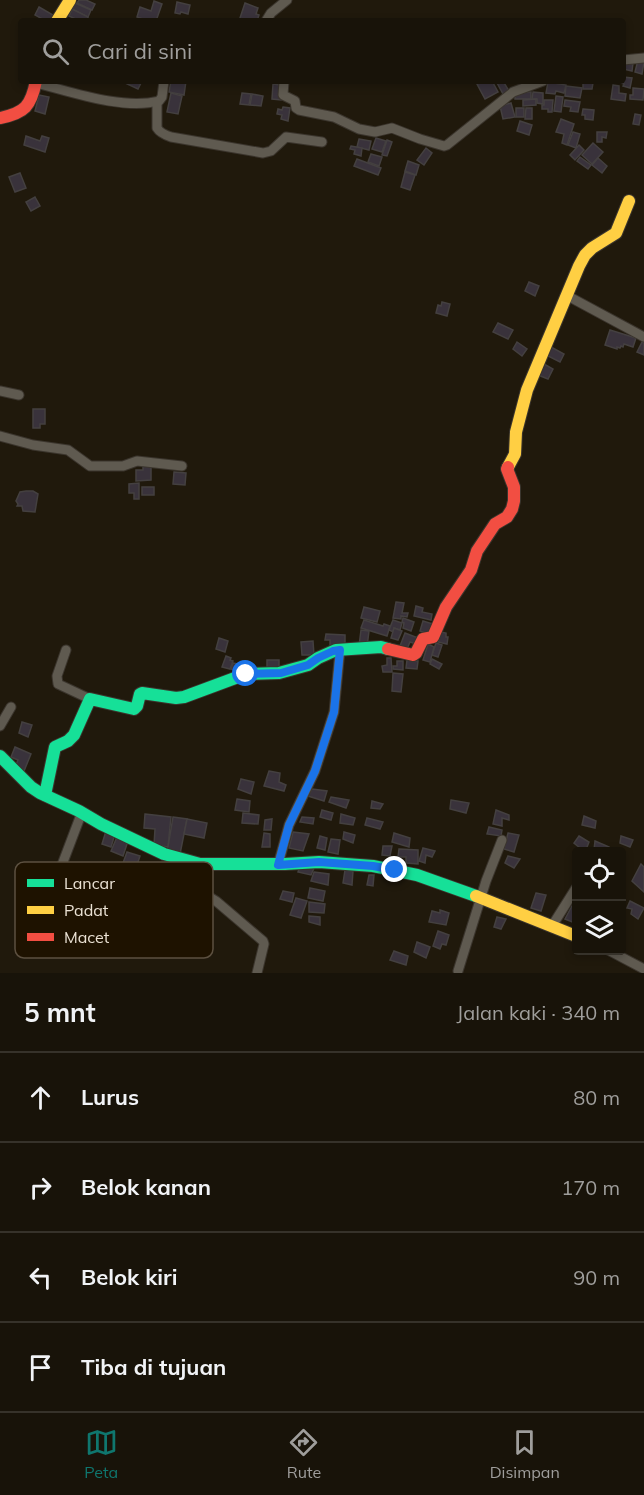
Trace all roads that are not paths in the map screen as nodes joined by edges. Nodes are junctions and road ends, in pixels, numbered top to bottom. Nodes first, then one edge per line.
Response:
1 (70, 0) edge
2 (287, 0) edge
3 (59, 18) edge
4 (268, 18) edge
5 (644, 58) edge
6 (626, 60) edge
7 (36, 84) edge
8 (43, 84) edge
9 (164, 84) edge
10 (284, 84) edge
11 (535, 84) edge
12 (157, 102) junction
13 (0, 118) edge
14 (322, 142) dead end
15 (629, 201) dead end
16 (566, 295) junction
17 (644, 337) edge
18 (0, 391) edge
19 (19, 395) dead end
20 (0, 436) edge
21 (182, 466) dead end
22 (66, 650) dead end
23 (340, 650) junction
24 (90, 699) junction
25 (11, 707) dead end
26 (0, 726) edge
27 (0, 756) edge
28 (45, 795) junction
29 (82, 812) junction
30 (502, 840) dead end
31 (63, 862) edge
32 (195, 862) edge
33 (213, 864) edge
34 (278, 865) junction
35 (572, 894) edge
36 (482, 898) junction
37 (213, 899) edge
38 (552, 926) junction
39 (572, 934) edge
40 (616, 955) edge
41 (644, 969) edge
42 (458, 971) dead end
43 (257, 973) edge

1 - 3 street
2 - 4 street
5 - 6 street
7 - 13 street
8 - 12 street
9 - 12 street
10 - 11 street
12 - 14 street
15 - 16 street
16 - 17 street
16 - 23 street
18 - 19 street
20 - 21 street
22 - 24 street
23 - 24 street
23 - 34 street
24 - 28 street
25 - 26 street
27 - 28 street
28 - 29 street
29 - 31 street
29 - 32 street
30 - 36 street
33 - 34 street
34 - 36 street
35 - 38 street
36 - 38 street
36 - 42 street
37 - 43 street
38 - 39 street
40 - 41 street

